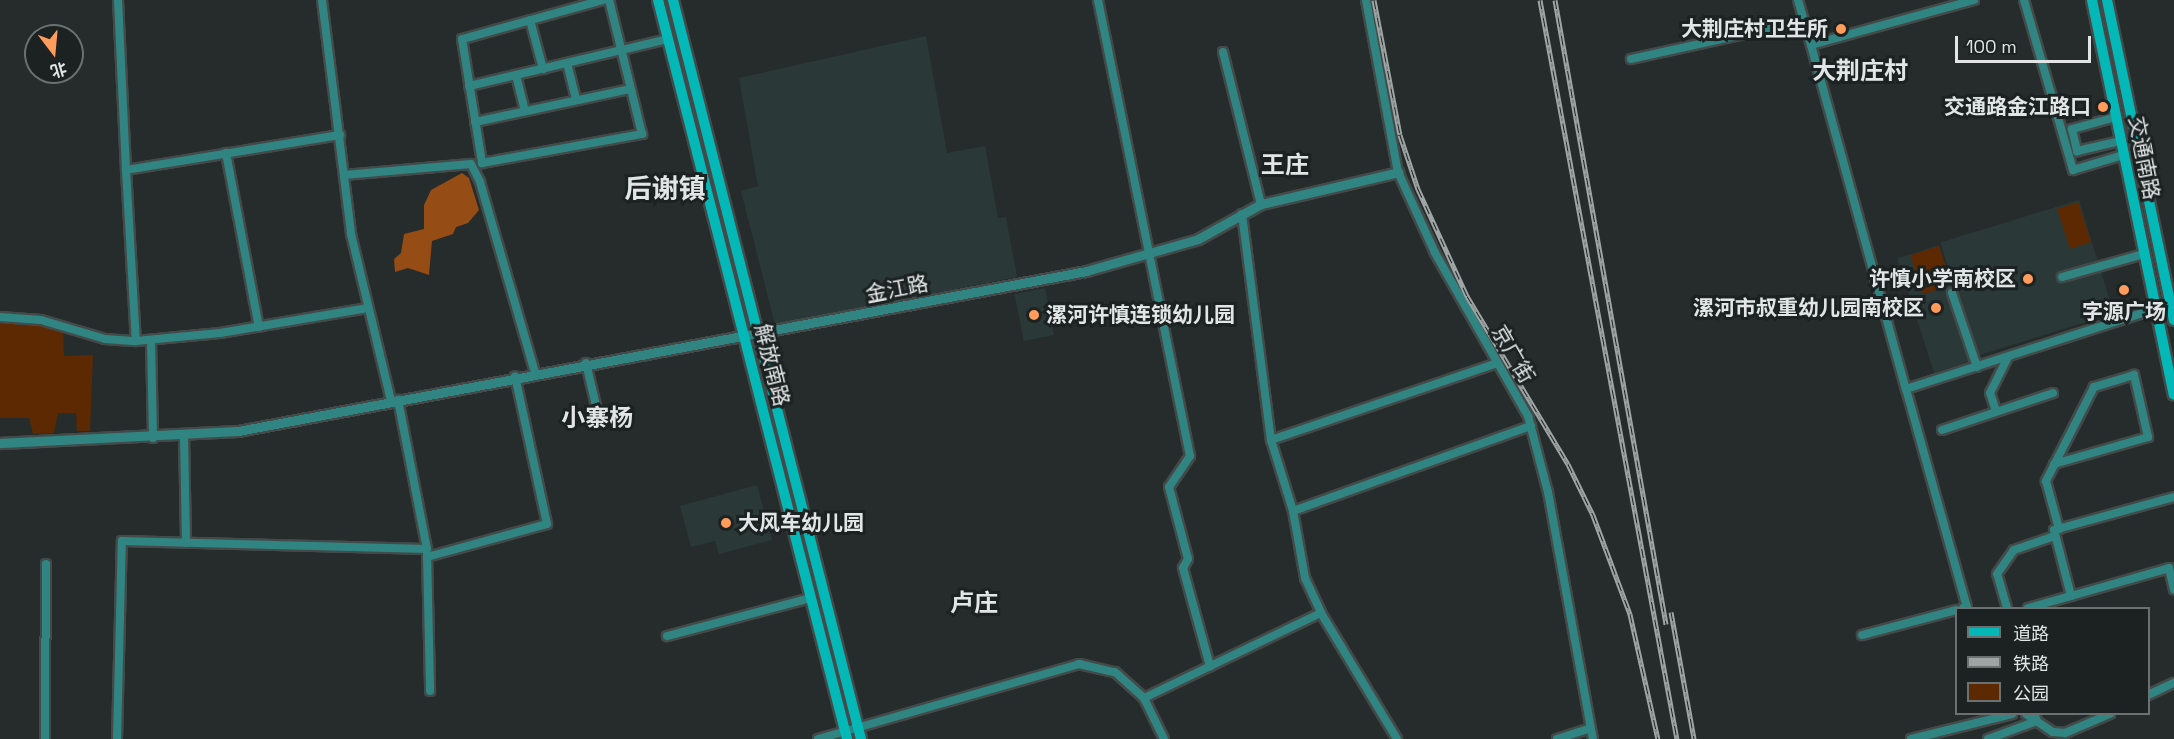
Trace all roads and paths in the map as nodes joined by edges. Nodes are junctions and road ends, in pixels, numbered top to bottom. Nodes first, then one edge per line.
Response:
1 (118, 0) edge
2 (322, 0) edge
3 (603, 0) edge
4 (609, 0) edge
5 (658, 0) edge
6 (673, 0) edge
7 (1098, 0) edge
8 (1366, 0) edge
9 (1798, 0) edge
10 (1974, 0) edge
11 (2024, 0) edge
12 (2092, 0) edge
13 (2107, 0) edge
14 (530, 20) junction
15 (1804, 21) junction
16 (668, 39) junction
17 (1811, 45) junction
18 (621, 50) junction
19 (1223, 52) dead end
20 (1631, 59) dead end
21 (567, 63) junction
22 (543, 69) junction
23 (516, 75) junction
24 (469, 86) junction
25 (630, 88) junction
26 (576, 100) junction
27 (525, 111) junction
28 (2116, 117) junction
29 (475, 122) junction
30 (340, 135) junction
31 (2120, 141) junction
32 (226, 153) junction
33 (2123, 155) junction
34 (126, 170) junction
35 (1398, 172) junction
36 (344, 174) junction
37 (1261, 204) junction
38 (1242, 214) junction
39 (2156, 234) junction
40 (2140, 237) junction
41 (1148, 253) junction
42 (2144, 254) junction
43 (2062, 277) dead end
44 (1952, 293) dead end
45 (368, 308) junction
46 (2155, 309) junction
47 (0, 317) edge
48 (2174, 320) edge
49 (259, 327) junction
50 (759, 334) junction
51 (744, 335) junction
52 (151, 340) junction
53 (136, 341) junction
54 (2008, 357) junction
55 (586, 363) junction
56 (1497, 363) junction
57 (1977, 367) junction
58 (535, 373) junction
59 (514, 376) junction
60 (1906, 388) junction
61 (2053, 393) dead end
62 (2174, 395) edge
63 (394, 401) junction
64 (1996, 411) junction
65 (598, 414) dead end
66 (1531, 426) junction
67 (1942, 430) dead end
68 (184, 436) junction
69 (153, 438) junction
70 (1271, 440) junction
71 (0, 443) edge
72 (2054, 464) junction
73 (2174, 497) edge
74 (1293, 511) junction
75 (2057, 532) junction
76 (186, 543) junction
77 (427, 553) junction
78 (46, 564) dead end
79 (2174, 589) edge
80 (2071, 596) junction
81 (811, 598) junction
82 (1967, 607) edge
83 (2006, 607) edge
84 (2035, 607) edge
85 (1955, 610) edge
86 (1321, 613) junction
87 (1862, 635) dead end
88 (667, 636) dead end
89 (1210, 666) junction
90 (2174, 683) edge
91 (430, 691) dead end
92 (2150, 694) edge
93 (1144, 698) junction
94 (2008, 715) edge
95 (2108, 715) edge
96 (2036, 717) edge
97 (1590, 728) junction
98 (860, 734) edge
99 (846, 735) edge
100 (45, 739) edge
101 (117, 739) edge
102 (818, 739) edge
103 (1164, 739) edge
104 (1396, 739) edge
105 (1557, 739) edge
106 (1593, 739) edge
107 (1911, 739) edge
108 (1988, 739) edge

1 - 34 street
2 - 30 street
3 - 14 street
4 - 18 street
5 - 16 main road, 解放南路
6 - 50 main road, 解放南路
7 - 41 street
8 - 35 street, 京广街
9 - 15 street
10 - 17 street
11 - 33 street
12 - 28 main road, 交通南路
13 - 39 main road, 交通南路
14 - 22 street
14 - 24 street
15 - 17 street
15 - 20 street
16 - 18 street
16 - 51 main road, 解放南路
17 - 60 street
18 - 21 street
18 - 25 street
19 - 37 street
21 - 22 street
21 - 26 street
22 - 23 street
23 - 24 street
23 - 27 street
24 - 29 street
25 - 26 street
25 - 29 street
26 - 27 street
27 - 29 street
28 - 31 main road, 交通南路
28 - 31 street
30 - 32 street
30 - 36 street
31 - 33 main road, 交通南路
32 - 34 street
32 - 49 street
33 - 40 main road, 交通南路
34 - 53 street
35 - 37 street, 金江路
35 - 56 street, 京广街
36 - 45 street
36 - 58 street
37 - 38 street, 金江路
38 - 41 street, 金江路
38 - 70 street
39 - 40 main road
39 - 48 main road, 交通南路
40 - 42 main road, 交通南路
41 - 50 street, 金江路
41 - 89 street
42 - 43 street
42 - 46 main road, 交通南路
44 - 57 street
45 - 49 street
45 - 63 street
46 - 54 street
46 - 62 main road, 交通南路
47 - 53 street
49 - 52 street
50 - 51 street, 金江路
50 - 98 main road, 解放南路
51 - 55 street, 金江路
51 - 81 main road, 解放南路
52 - 53 street
52 - 69 street
54 - 57 street
54 - 64 street
55 - 58 street, 金江路
55 - 65 street
56 - 66 street, 京广街
56 - 70 street
57 - 60 street
58 - 59 street, 金江路
59 - 63 street, 金江路
59 - 77 street
60 - 82 street
61 - 64 street
63 - 68 street, 金江路
63 - 77 street
64 - 67 street
66 - 74 street
66 - 97 street, 京广街
68 - 69 street, 金江路
68 - 76 street
69 - 71 street, 金江路
70 - 74 street
72 - 72 street
72 - 75 street
73 - 75 street
74 - 86 street
75 - 80 street
75 - 83 street
76 - 77 street
76 - 101 street
77 - 91 street
78 - 100 street
79 - 80 street
80 - 84 street
81 - 88 street
81 - 99 main road, 解放南路
85 - 87 street
86 - 89 street
86 - 104 street
89 - 93 street
90 - 92 street
93 - 98 street
93 - 103 street
94 - 107 street
95 - 96 street
96 - 108 street
97 - 105 street
97 - 106 street, 京广街
98 - 99 street
99 - 102 street

